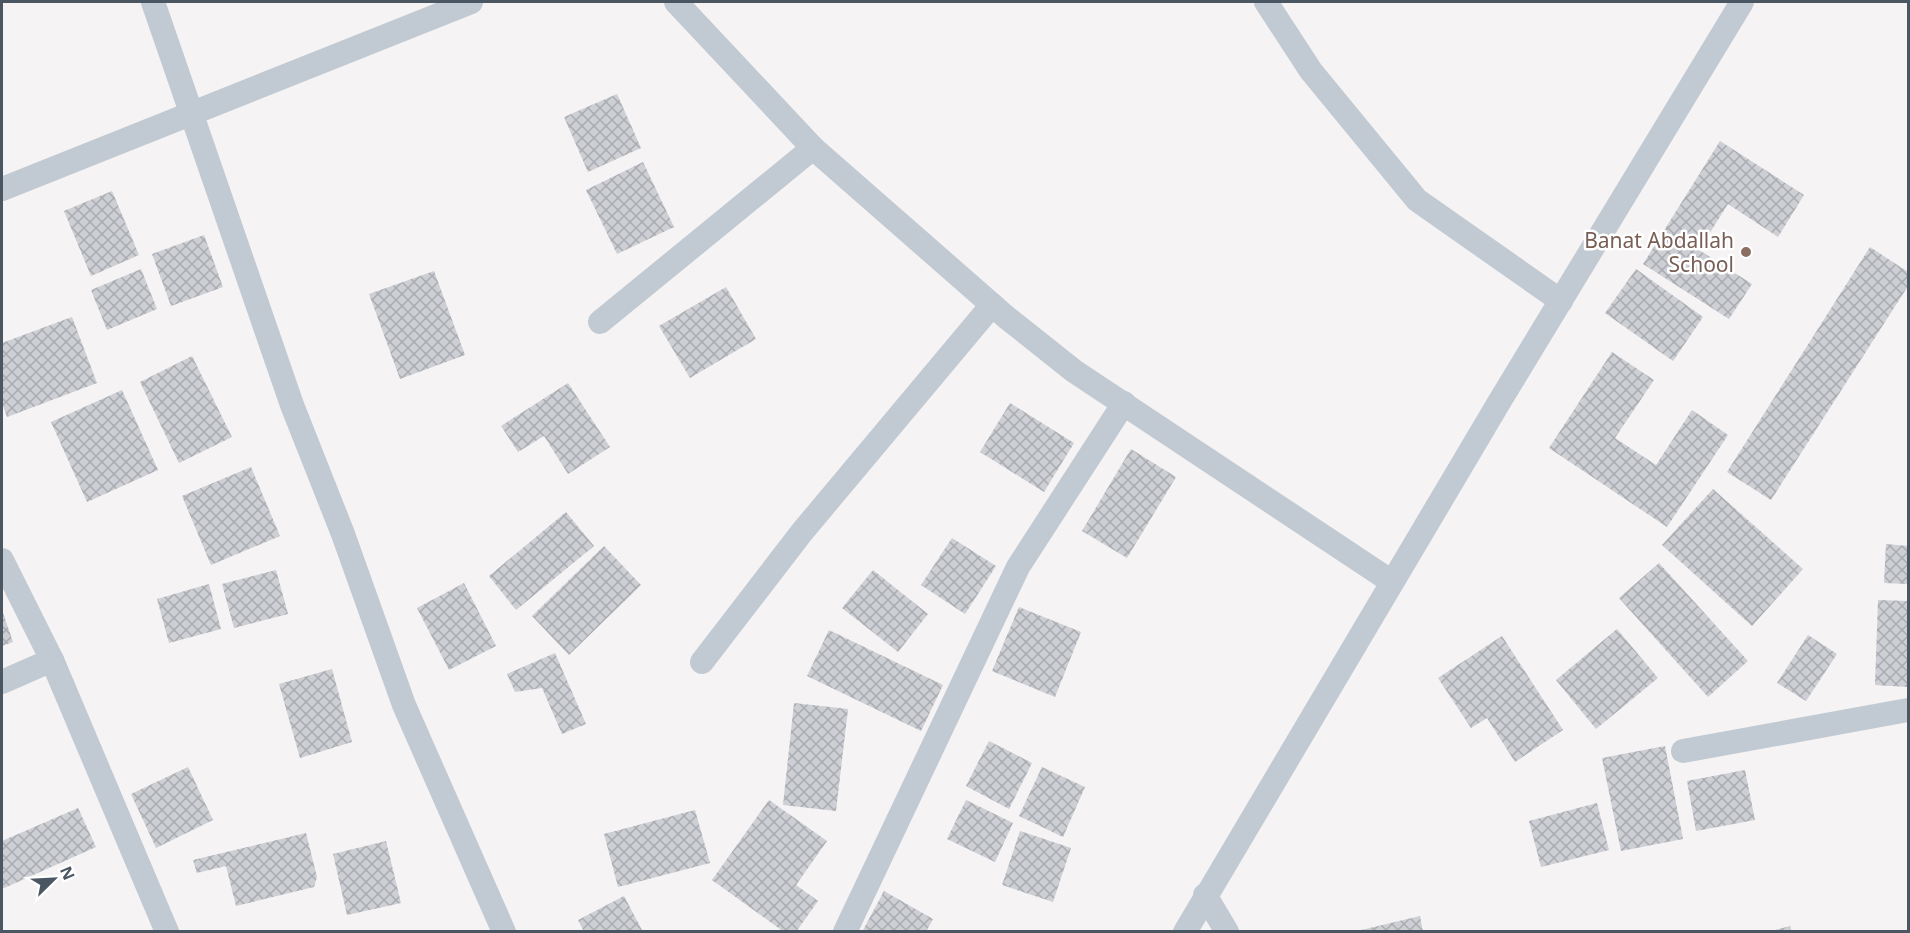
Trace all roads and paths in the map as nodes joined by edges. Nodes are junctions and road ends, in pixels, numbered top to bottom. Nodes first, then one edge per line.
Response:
1 (153, 2) edge
2 (471, 2) edge
3 (676, 2) edge
4 (1266, 2) edge
5 (1742, 2) edge
6 (191, 115) junction
7 (813, 148) junction
8 (2, 189) edge
9 (1561, 301) junction
10 (992, 305) junction
11 (600, 322) dead end
12 (1124, 403) junction
13 (2, 560) edge
14 (1392, 582) junction
15 (52, 660) junction
16 (702, 662) dead end
17 (2, 682) edge
18 (1908, 710) edge
19 (1683, 751) dead end
20 (1205, 895) junction
21 (167, 932) edge
22 (504, 932) edge
23 (845, 932) edge
24 (1185, 932) edge
25 (1227, 932) edge

1 - 6 street
2 - 6 street
3 - 7 street
4 - 9 street
5 - 9 street
6 - 8 street
6 - 22 street
7 - 10 street
7 - 11 street
9 - 14 street
10 - 12 street
10 - 16 street
12 - 14 street
12 - 23 street
13 - 15 street
14 - 20 street
15 - 17 street
15 - 21 street
18 - 19 street
20 - 24 street
20 - 25 street

